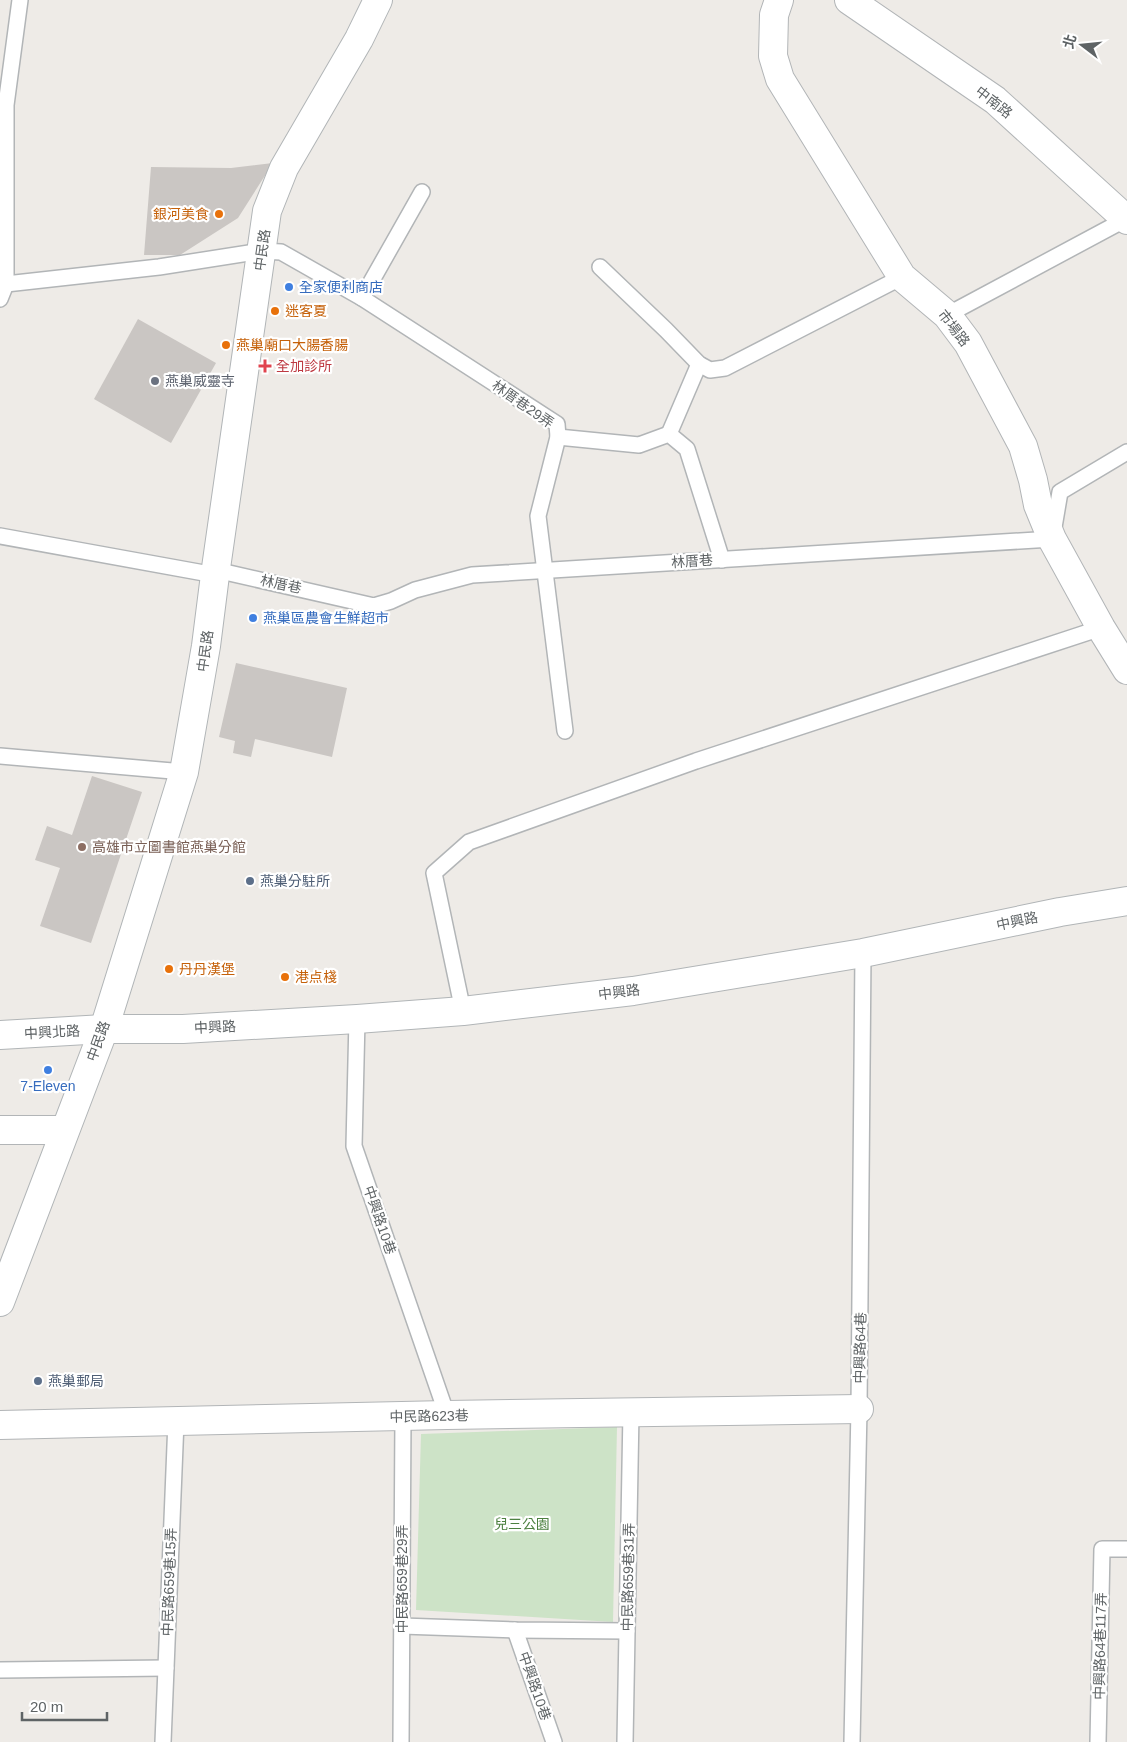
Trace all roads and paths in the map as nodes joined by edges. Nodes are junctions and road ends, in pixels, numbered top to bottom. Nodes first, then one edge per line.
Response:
1 (20, 0) edge
2 (378, 0) edge
3 (779, 0) edge
4 (849, 0) edge
5 (3, 105) edge
6 (422, 192) dead end
7 (1127, 220) edge
8 (262, 251) junction
9 (600, 267) dead end
10 (902, 277) junction
11 (6, 284) junction
12 (362, 298) junction
13 (0, 299) edge
14 (948, 315) junction
15 (699, 364) junction
16 (670, 434) junction
17 (558, 438) junction
18 (1127, 452) edge
19 (0, 536) edge
20 (1052, 539) junction
21 (722, 560) junction
22 (545, 570) junction
23 (215, 572) junction
24 (1101, 628) junction
25 (1127, 670) edge
26 (565, 731) dead end
27 (0, 756) edge
28 (184, 772) junction
29 (1127, 901) edge
30 (863, 954) junction
31 (463, 1011) junction
32 (357, 1019) junction
33 (104, 1029) junction
34 (0, 1035) edge
35 (0, 1130) edge
36 (64, 1130) junction
37 (0, 1302) edge
38 (859, 1410) junction
39 (631, 1412) junction
40 (447, 1415) junction
41 (403, 1416) junction
42 (176, 1421) junction
43 (0, 1425) edge
44 (1127, 1550) edge
45 (402, 1626) junction
46 (515, 1630) junction
47 (627, 1630) junction
48 (166, 1668) junction
49 (0, 1670) edge
50 (163, 1742) edge
51 (401, 1742) edge
52 (554, 1742) edge
53 (625, 1742) edge
54 (852, 1742) edge
55 (1098, 1742) edge

1 - 5 lane
2 - 8 street, 中民路
3 - 10 street, 市場路
4 - 7 street, 中南路
5 - 11 lane
6 - 12 lane
7 - 14 lane
8 - 11 lane, 林厝巷29弄
8 - 12 lane, 林厝巷29弄
8 - 23 street, 中民路
9 - 15 lane
10 - 14 street, 市場路
10 - 15 lane
11 - 13 lane
12 - 17 lane, 林厝巷29弄
14 - 20 street, 市場路
15 - 16 lane
16 - 17 lane, 林厝巷29弄
16 - 21 lane
17 - 22 lane
18 - 20 lane
19 - 23 lane, 林厝巷
20 - 21 lane, 林厝巷
20 - 24 street, 市場路
21 - 22 lane, 林厝巷
22 - 23 lane, 林厝巷
22 - 26 lane
23 - 28 street, 中民路
24 - 25 street, 市場路
24 - 31 lane
27 - 28 lane
28 - 33 street, 中民路
29 - 30 street, 中興路
30 - 31 street, 中興路
30 - 38 lane, 中興路64巷
31 - 32 street, 中興路
32 - 33 street, 中興路
32 - 40 lane, 中興路10巷
33 - 34 street, 中興北路
33 - 36 street, 中民路
35 - 36 street
36 - 37 street, 中民路
38 - 39 street, 中民路623巷
38 - 54 lane, 中興路64巷
39 - 40 street, 中民路623巷
39 - 47 lane, 中民路659巷31弄
40 - 41 street, 中民路623巷
41 - 42 street, 中民路623巷
41 - 45 lane, 中民路659巷29弄
42 - 43 street, 中民路623巷
42 - 48 lane, 中民路659巷15弄
44 - 55 lane, 中興路64巷117弄
45 - 46 lane
45 - 51 lane, 中民路659巷29弄
46 - 47 lane
46 - 52 lane, 中興路10巷
47 - 53 lane, 中民路659巷31弄
48 - 49 lane
48 - 50 lane, 中民路659巷15弄

